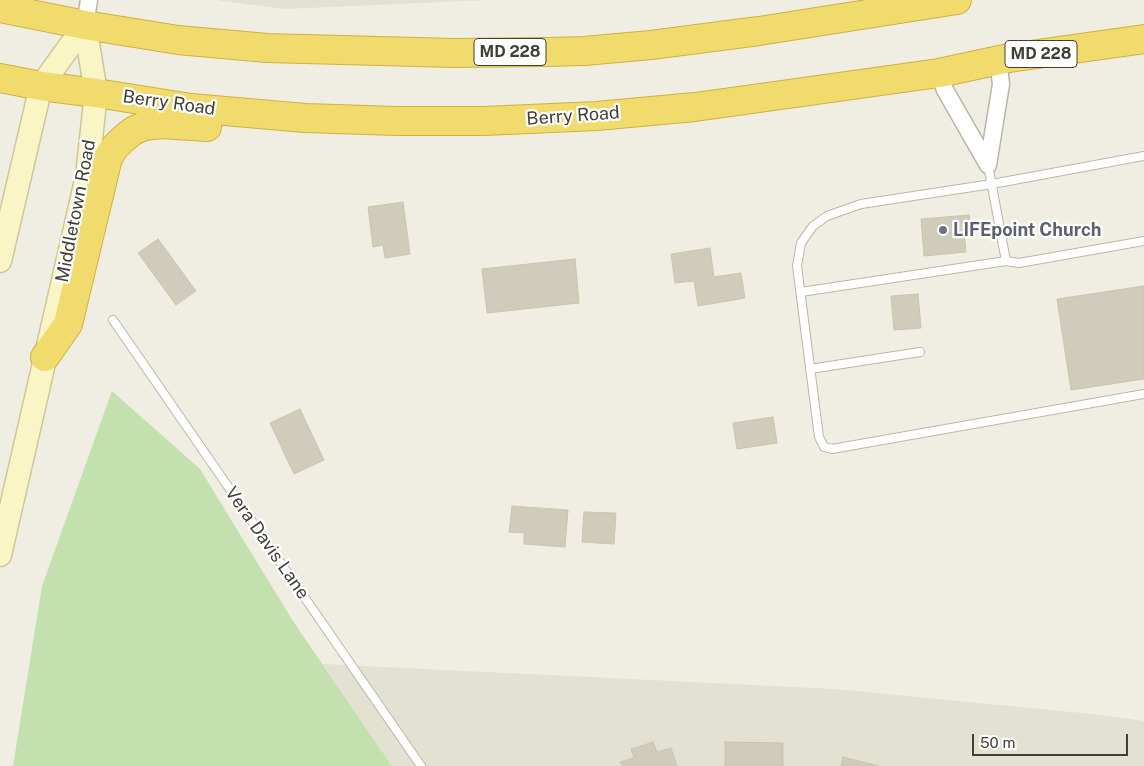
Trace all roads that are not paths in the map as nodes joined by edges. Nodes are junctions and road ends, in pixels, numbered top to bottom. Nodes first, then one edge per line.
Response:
1 (941, 1) edge
2 (0, 8) edge
3 (87, 13) edge
4 (1144, 39) edge
5 (998, 60) junction
6 (939, 73) junction
7 (0, 78) edge
8 (41, 86) junction
9 (96, 93) junction
10 (305, 118) junction
11 (1144, 156) edge
12 (988, 165) junction
13 (992, 184) junction
14 (1144, 241) edge
15 (0, 261) edge
16 (1006, 261) junction
17 (801, 292) junction
18 (113, 320) dead end
19 (920, 352) dead end
20 (45, 357) junction
21 (810, 369) junction
22 (1144, 394) edge
23 (0, 555) edge
24 (422, 766) edge

1 - 3 highway, MD 228
2 - 3 highway, MD 228
3 - 8 main road
3 - 9 main road, Middletown Road
4 - 5 highway, Berry Road / MD 228
5 - 6 highway, Berry Road / MD 228
5 - 12 street
6 - 10 highway, Berry Road / MD 228
6 - 12 street
7 - 8 highway, Berry Road / MD 228
8 - 9 highway, Berry Road / MD 228
8 - 15 main road
9 - 10 highway, Berry Road / MD 228
9 - 20 main road, Middletown Road
10 - 20 highway
11 - 13 lane
12 - 13 lane
13 - 16 lane
13 - 17 lane
14 - 16 lane
16 - 17 lane
17 - 21 lane
18 - 24 lane, Vera Davis Lane
19 - 21 lane
20 - 23 main road, Middletown Road
21 - 22 lane

